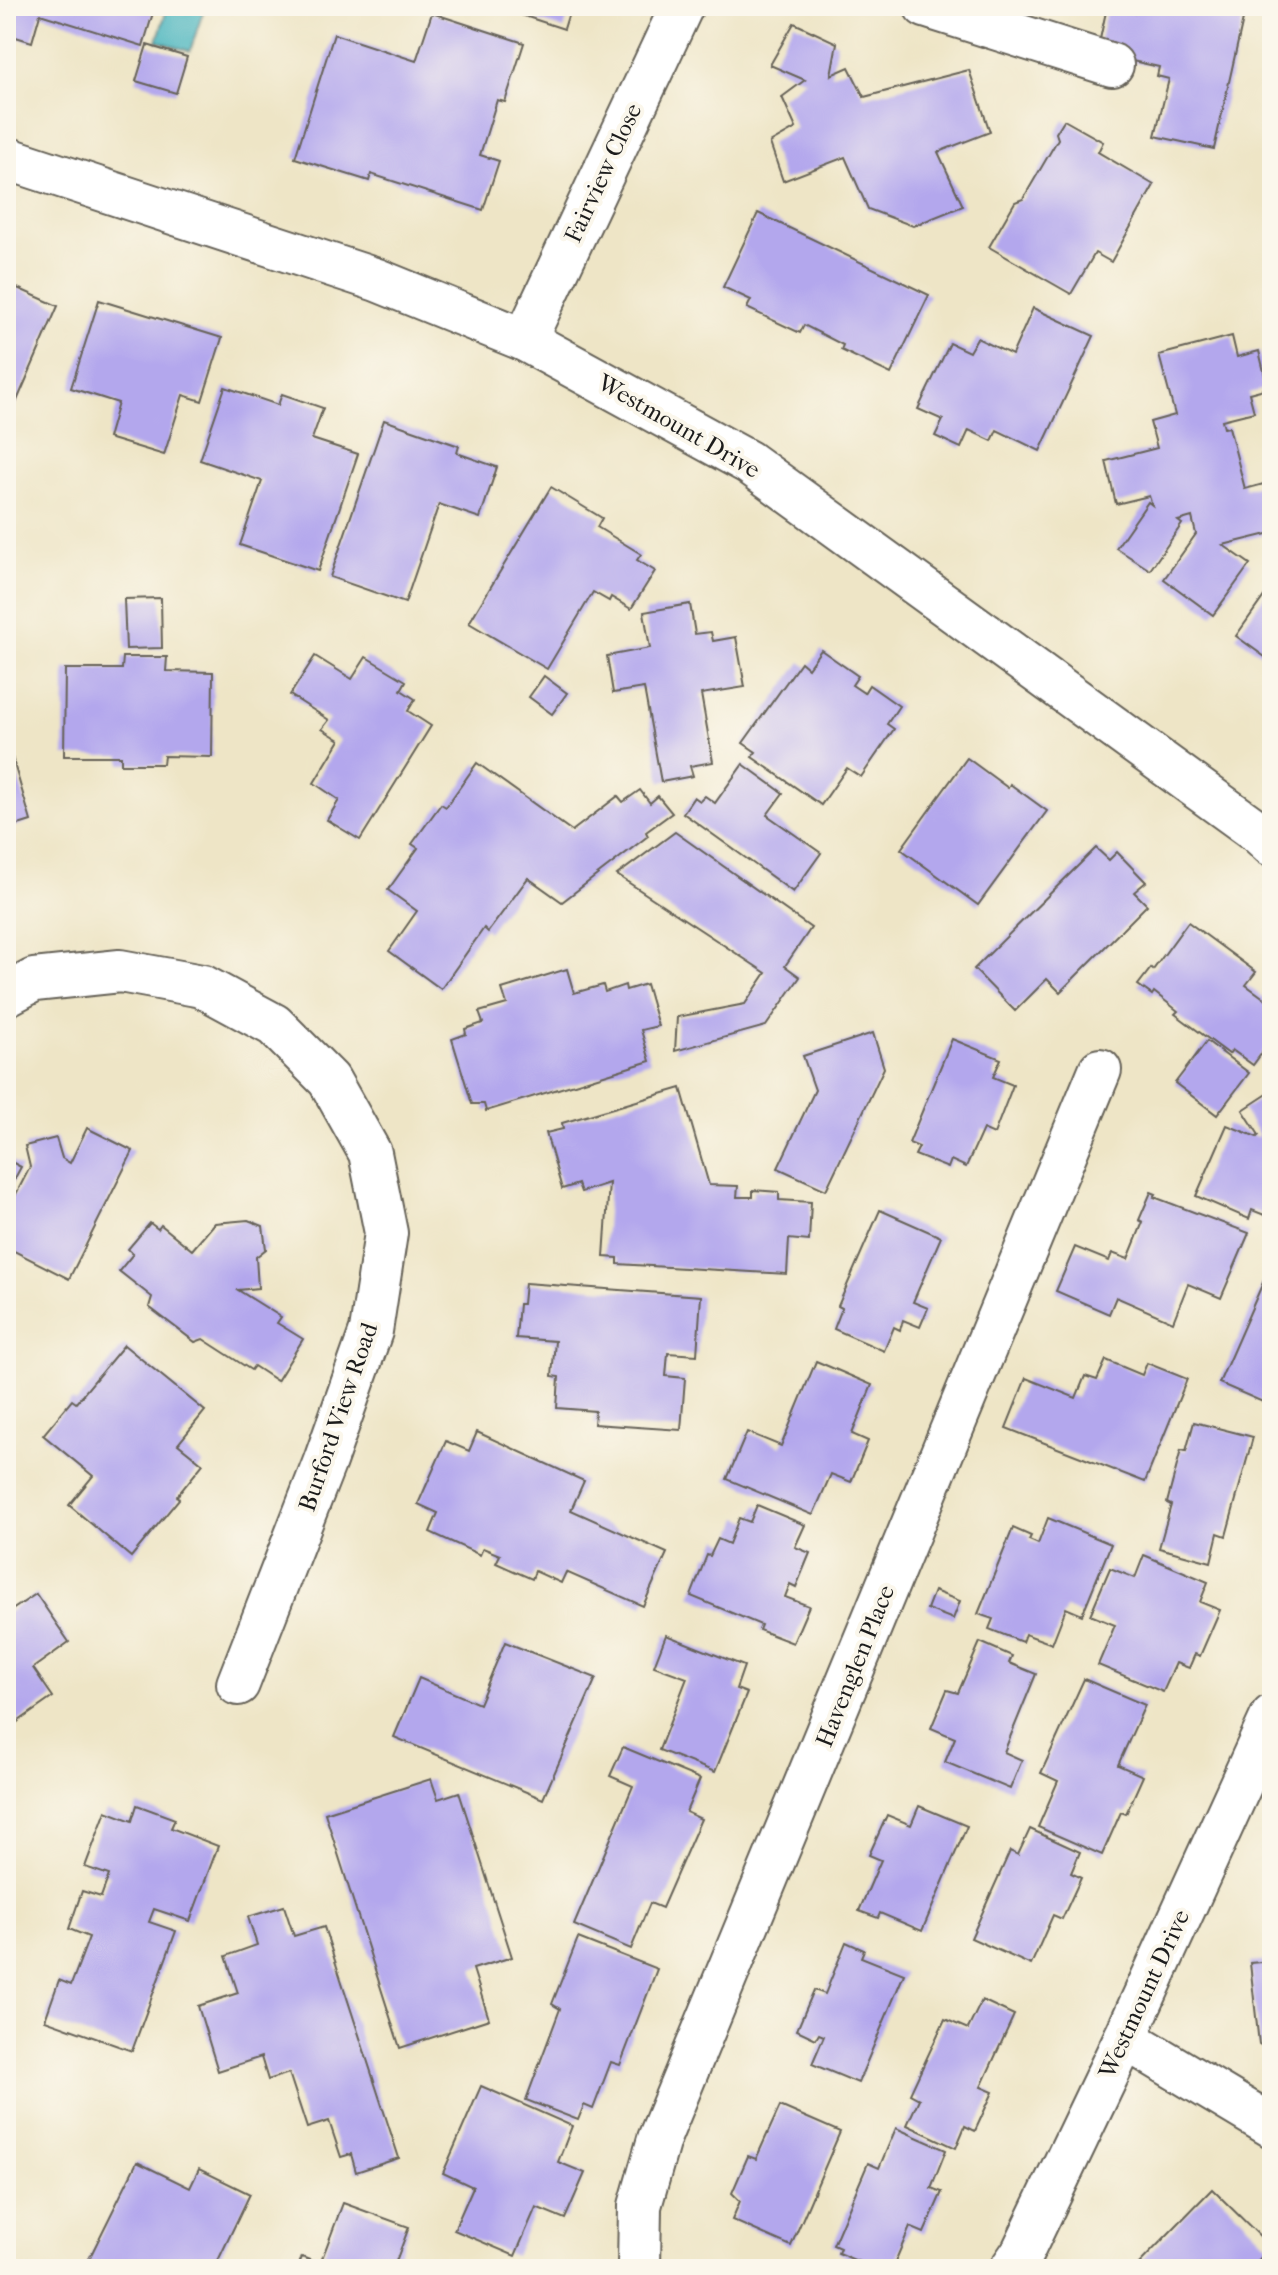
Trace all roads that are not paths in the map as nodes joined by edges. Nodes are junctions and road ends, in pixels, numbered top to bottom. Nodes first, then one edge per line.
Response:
1 (682, 6) edge
2 (925, 6) edge
3 (1112, 65) dead end
4 (6, 158) edge
5 (525, 340) junction
6 (1272, 845) edge
7 (6, 995) edge
8 (1100, 1070) dead end
9 (238, 1684) dead end
10 (1272, 1716) edge
11 (1125, 2038) junction
12 (1272, 2126) edge
13 (639, 2269) edge
14 (1011, 2269) edge

1 - 5 street, Fairview Close
2 - 3 street
4 - 5 street, Westmount Drive
5 - 6 street, Westmount Drive
7 - 9 street, Burford View Road
8 - 13 street, Havenglen Place
10 - 11 street, Westmount Drive
11 - 12 street
11 - 14 street, Westmount Drive

